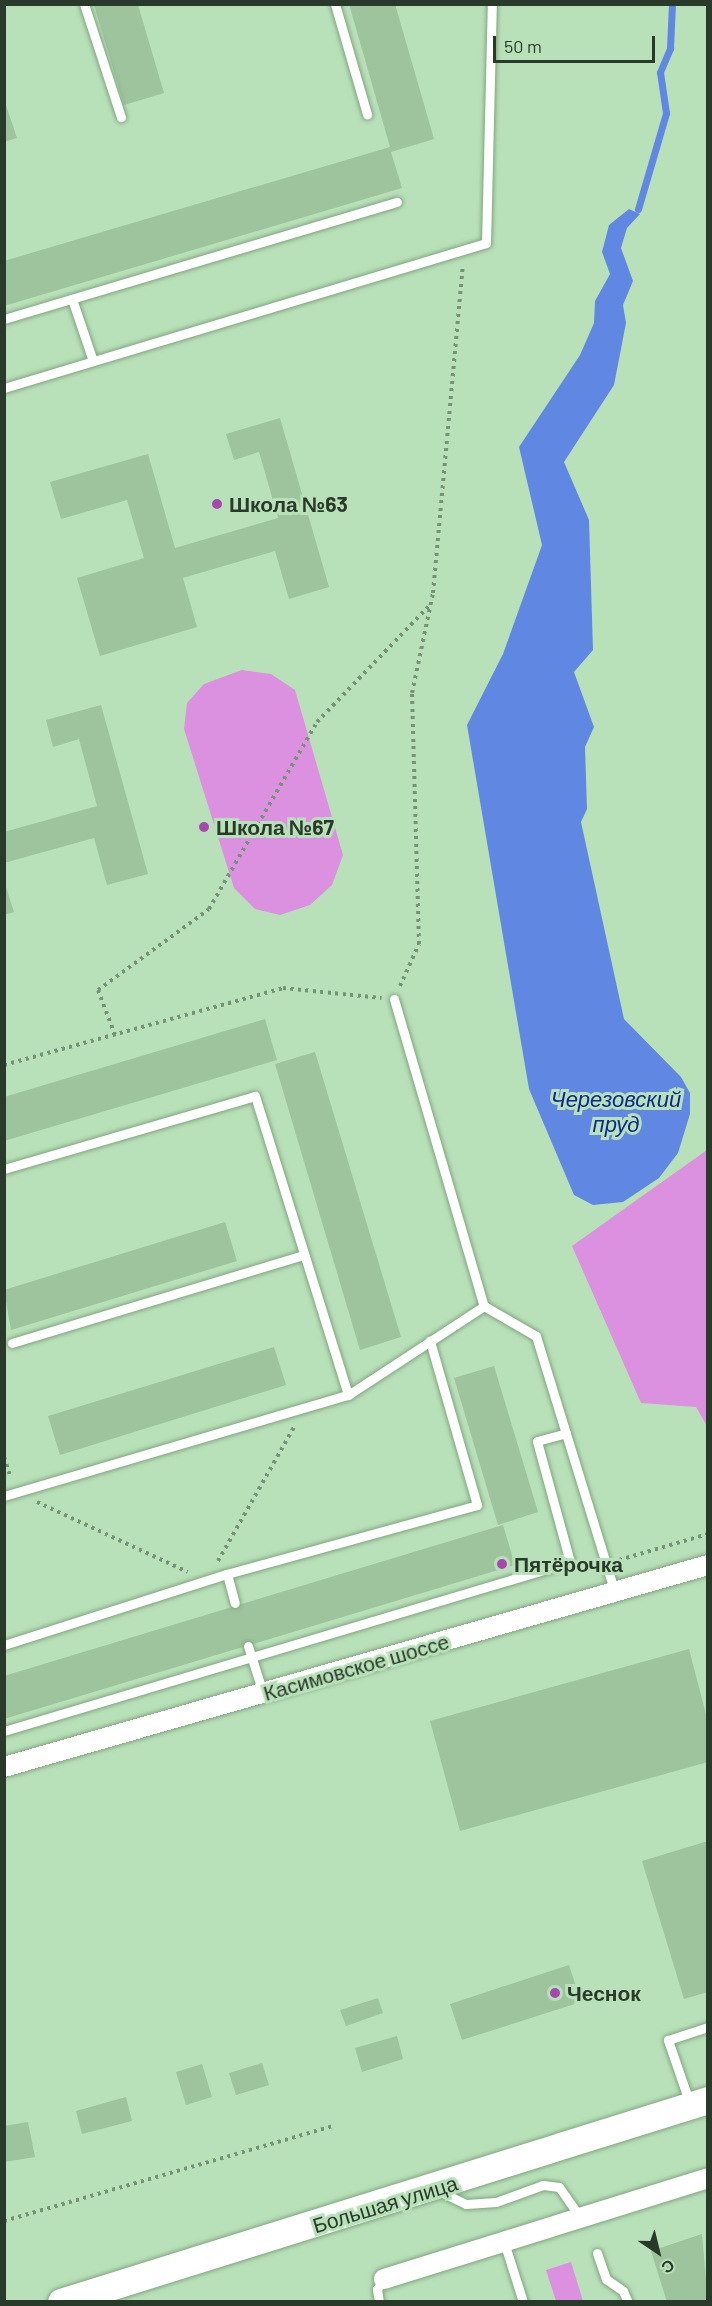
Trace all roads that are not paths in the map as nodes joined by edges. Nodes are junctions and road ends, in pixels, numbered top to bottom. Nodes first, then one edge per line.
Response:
1 (84, 4) edge
2 (335, 4) edge
3 (492, 4) edge
4 (367, 114) dead end
5 (121, 117) dead end
6 (398, 202) dead end
7 (72, 299) junction
8 (4, 319) edge
9 (93, 361) junction
10 (4, 388) edge
11 (394, 999) road end
12 (4, 1169) edge
13 (304, 1254) junction
14 (484, 1306) junction
15 (430, 1341) junction
16 (12, 1343) dead end
17 (348, 1395) junction
18 (566, 1433) junction
19 (4, 1496) edge
20 (708, 1565) edge
21 (226, 1574) junction
22 (615, 1593) junction
23 (235, 1603) dead end
24 (4, 1645) edge
25 (248, 1646) dead end
26 (252, 1658) junction
27 (262, 1694) junction
28 (4, 1731) edge
29 (4, 1767) edge
30 (708, 2027) edge
31 (699, 2103) edge
32 (708, 2178) edge
33 (435, 2189) junction
34 (582, 2218) junction
35 (504, 2242) junction
36 (597, 2253) dead end
37 (384, 2279) joint
38 (61, 2301) edge
39 (379, 2301) edge
40 (523, 2301) edge
41 (628, 2301) edge

1 - 5 lane
2 - 4 lane
3 - 9 lane
6 - 7 lane
7 - 8 lane
7 - 9 lane
9 - 10 lane
11 - 14 lane
12 - 13 lane
13 - 16 lane
13 - 17 lane
14 - 15 lane
14 - 18 lane
15 - 17 lane
15 - 21 lane
17 - 19 lane
18 - 22 lane
18 - 26 lane
20 - 22 street, Касимовское шоссе
21 - 23 lane
21 - 24 lane
22 - 27 street, Касимовское шоссе
25 - 26 lane
26 - 27 lane
26 - 28 lane
27 - 29 street, Касимовское шоссе
30 - 31 lane
31 - 33 street, Большая улица
32 - 34 street
33 - 34 lane
33 - 38 street, Большая улица
34 - 35 street
35 - 37 street
35 - 40 lane
36 - 41 lane
37 - 39 lane

